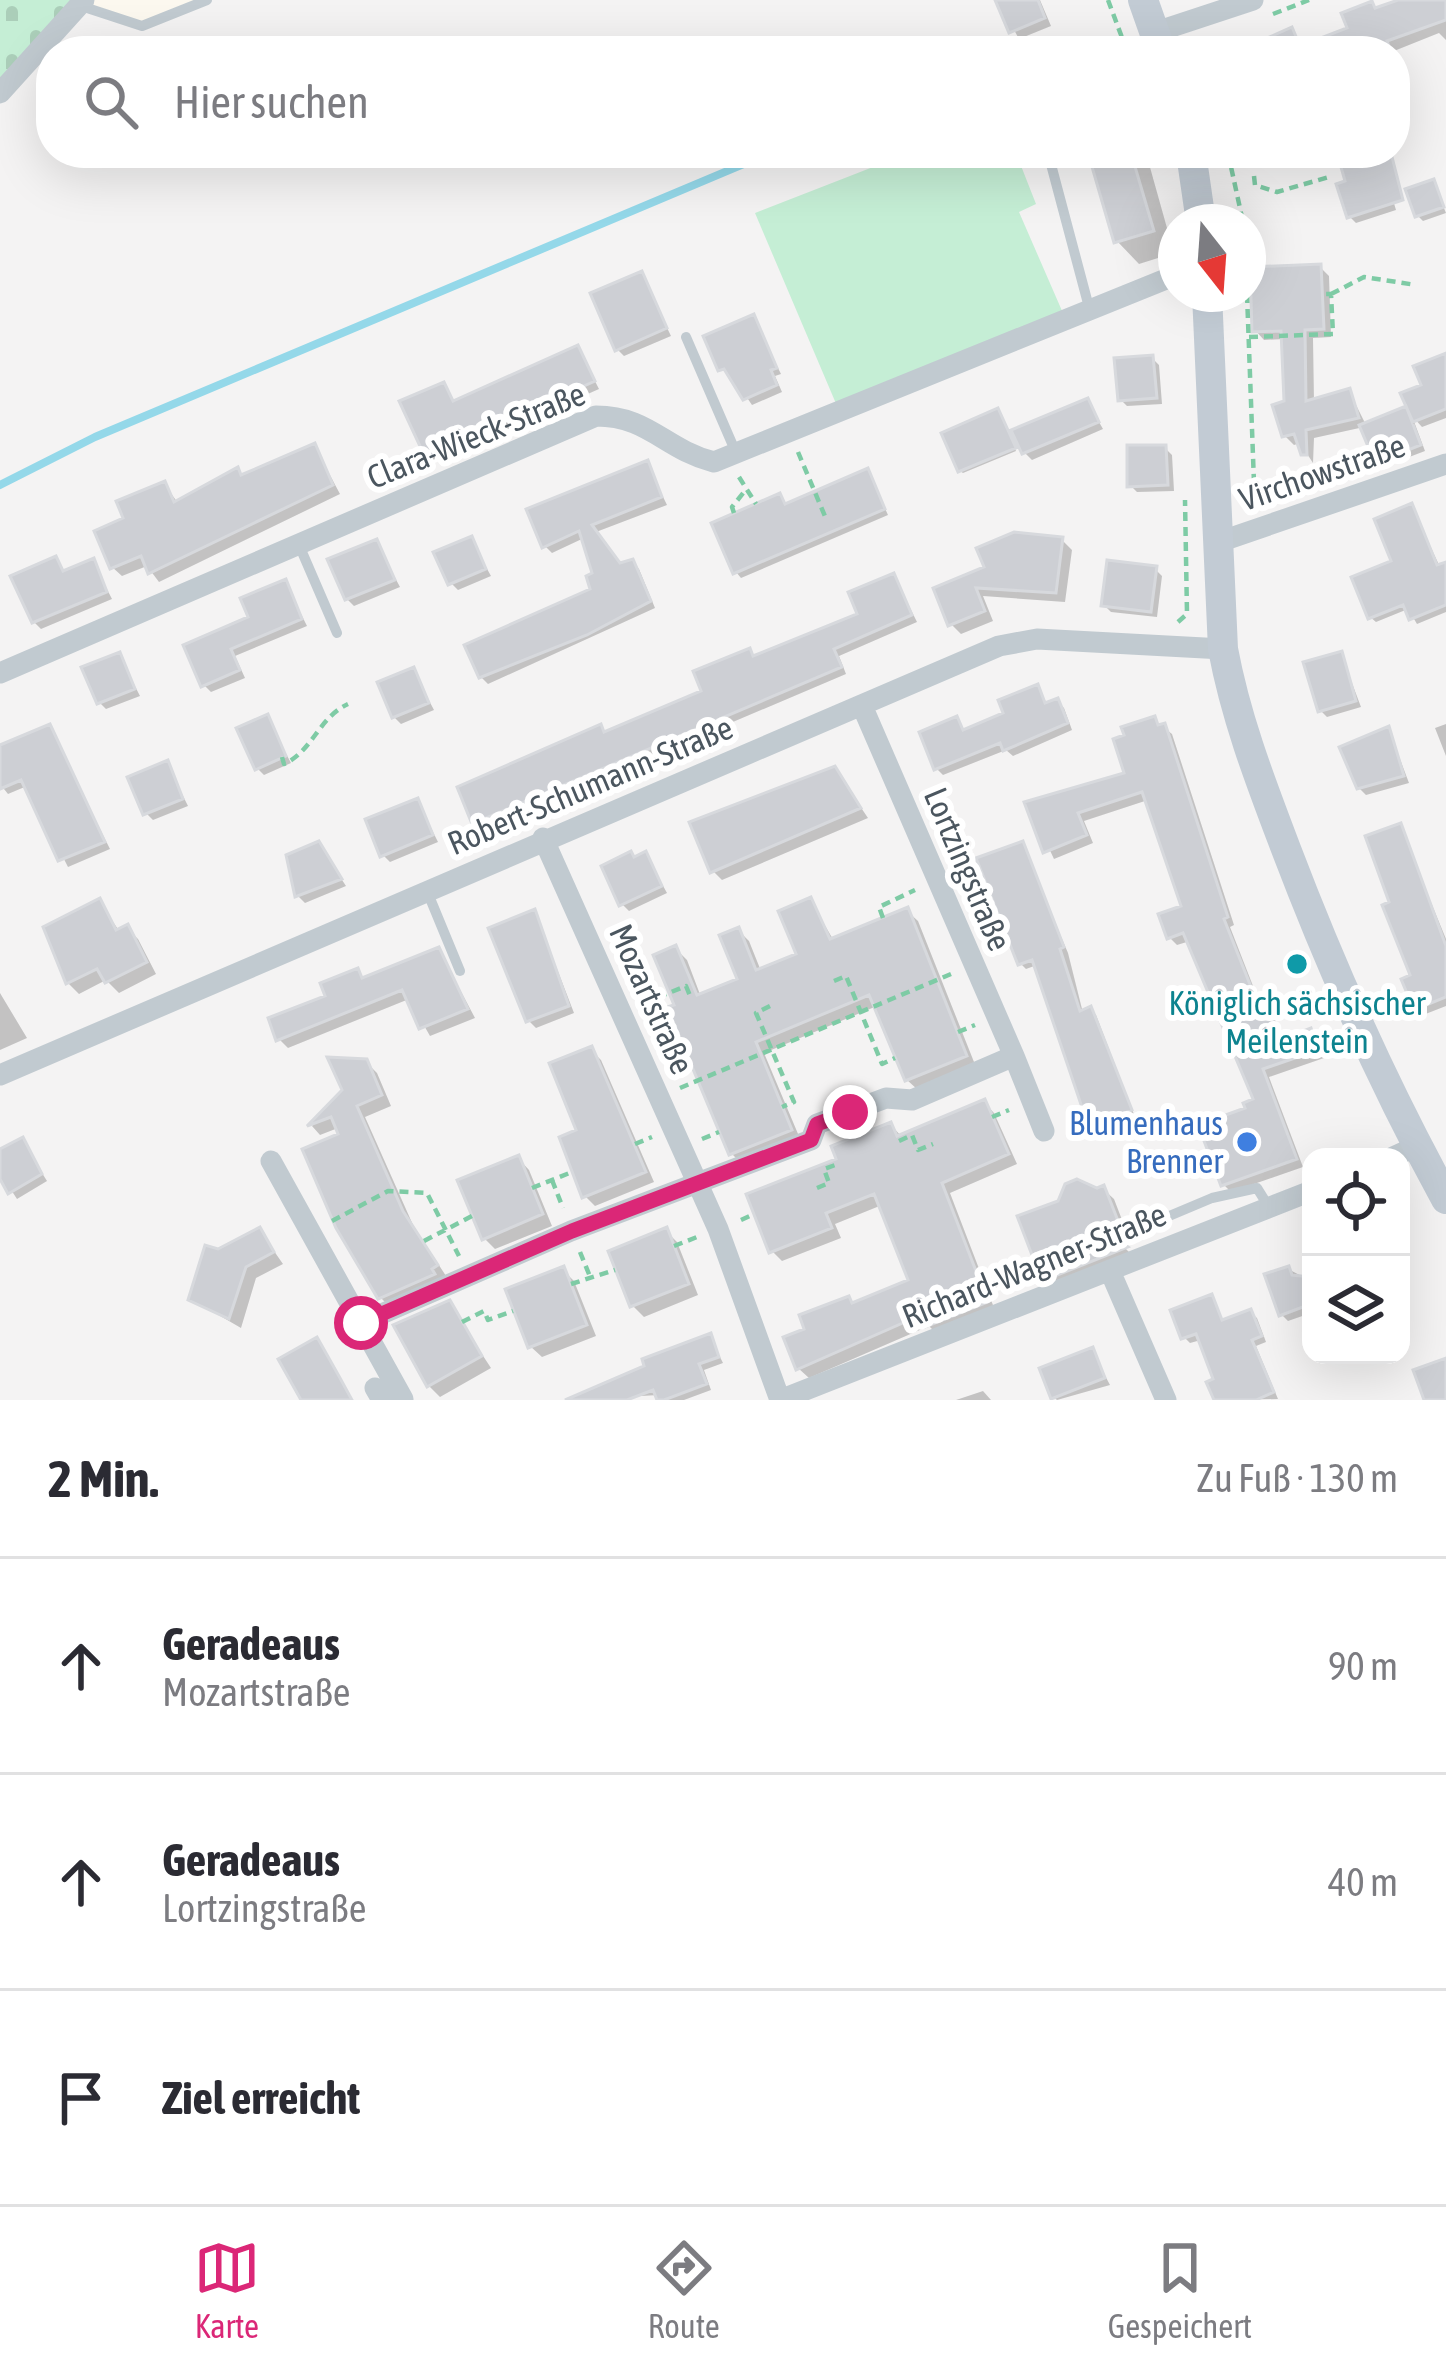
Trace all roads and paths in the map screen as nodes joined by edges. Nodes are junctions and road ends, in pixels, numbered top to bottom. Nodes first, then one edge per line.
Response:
1 (208, 0) edge
2 (1108, 0) edge
3 (1143, 0) edge
4 (1253, 0) edge
5 (82, 3) edge
6 (52, 36) edge
7 (1121, 36) edge
8 (1156, 36) edge
9 (1170, 36) edge
10 (36, 53) edge
11 (0, 93) edge
12 (1052, 168) edge
13 (1193, 168) edge
14 (1231, 168) edge
15 (1254, 176) dead end
16 (1329, 176) dead end
17 (1198, 204) edge
18 (1240, 204) edge
19 (1158, 282) edge
20 (1416, 285) dead end
21 (1322, 294) dead end
22 (1331, 294) junction
23 (1090, 311) junction
24 (1208, 312) edge
25 (1248, 312) edge
26 (686, 337) dead end
27 (1249, 337) junction
28 (790, 433) junction
29 (736, 461) junction
30 (1446, 464) edge
31 (744, 492) junction
32 (756, 504) dead end
33 (1273, 505) dead end
34 (734, 513) dead end
35 (827, 521) dead end
36 (1219, 542) junction
37 (299, 544) junction
38 (337, 633) dead end
39 (1223, 649) junction
40 (0, 673) edge
41 (348, 704) dead end
42 (863, 708) junction
43 (282, 758) dead end
44 (544, 838) junction
45 (937, 880) junction
46 (426, 889) junction
47 (883, 918) dead end
48 (973, 965) junction
49 (460, 971) dead end
50 (834, 981) dead end
51 (691, 998) dead end
52 (770, 1006) dead end
53 (622, 1012) junction
54 (862, 1015) junction
55 (772, 1052) junction
56 (1014, 1056) junction
57 (895, 1058) dead end
58 (716, 1060) dead end
59 (721, 1070) junction
60 (0, 1075) edge
61 (659, 1097) junction
62 (782, 1106) dead end
63 (1044, 1131) dead end
64 (899, 1141) dead end
65 (933, 1144) dead end
66 (1404, 1148) edge
67 (1410, 1158) edge
68 (271, 1161) dead end
69 (838, 1164) dead end
70 (572, 1172) dead end
71 (698, 1186) junction
72 (532, 1188) dead end
73 (817, 1188) dead end
74 (1302, 1194) edge
75 (1446, 1199) edge
76 (1269, 1207) junction
77 (472, 1216) dead end
78 (448, 1228) junction
79 (310, 1233) junction
80 (1124, 1235) dead end
81 (424, 1241) dead end
82 (615, 1270) dead end
83 (1110, 1271) junction
84 (466, 1274) junction
85 (571, 1284) dead end
86 (484, 1311) junction
87 (513, 1311) dead end
88 (462, 1322) dead end
89 (361, 1323) junction
90 (403, 1399) edge
91 (781, 1400) edge
92 (1166, 1400) edge

1 - 5 lane
2 - 7 path
3 - 8 main road
4 - 9 street
5 - 6 street
10 - 11 street
12 - 23 lane
13 - 17 main road
14 - 18 path
15 - 16 path
19 - 23 street, Clara-Wieck-Straße
20 - 22 path
21 - 22 path
22 - 27 path
23 - 28 street, Clara-Wieck-Straße
24 - 36 main road
25 - 27 path
26 - 29 lane
27 - 33 path
28 - 29 street, Clara-Wieck-Straße
28 - 35 path
29 - 31 path
29 - 37 street, Clara-Wieck-Straße
30 - 36 street, Virchowstraße
31 - 32 path
31 - 34 path
36 - 39 main road
37 - 38 lane
37 - 40 street, Clara-Wieck-Straße
39 - 42 street, Robert-Schumann-Straße
39 - 66 main road
41 - 43 path
42 - 44 street, Robert-Schumann-Straße
42 - 45 street, Lortzingstraße
44 - 46 street, Robert-Schumann-Straße
44 - 53 street, Mozartstraße
45 - 47 path
45 - 48 street, Lortzingstraße
46 - 49 lane
46 - 60 street, Robert-Schumann-Straße
48 - 54 path
48 - 56 street, Lortzingstraße
50 - 54 path
51 - 53 path
52 - 55 path
53 - 61 street, Mozartstraße
54 - 55 path
54 - 57 path
55 - 59 path
55 - 62 path
56 - 63 street, Lortzingstraße
56 - 71 street
58 - 59 path
59 - 61 path
61 - 71 street, Mozartstraße
64 - 65 path
67 - 75 main road
68 - 79 street
69 - 73 path
70 - 72 path
71 - 84 street
71 - 91 street, Mozartstraße
74 - 76 street, Richard-Wagner-Straße
76 - 80 lane
76 - 83 street, Richard-Wagner-Straße
77 - 78 path
78 - 79 path
78 - 81 path
78 - 84 path
79 - 89 street
82 - 85 path
83 - 91 street, Richard-Wagner-Straße
83 - 92 street
84 - 86 path
84 - 89 street
86 - 87 path
86 - 88 path
89 - 90 street

